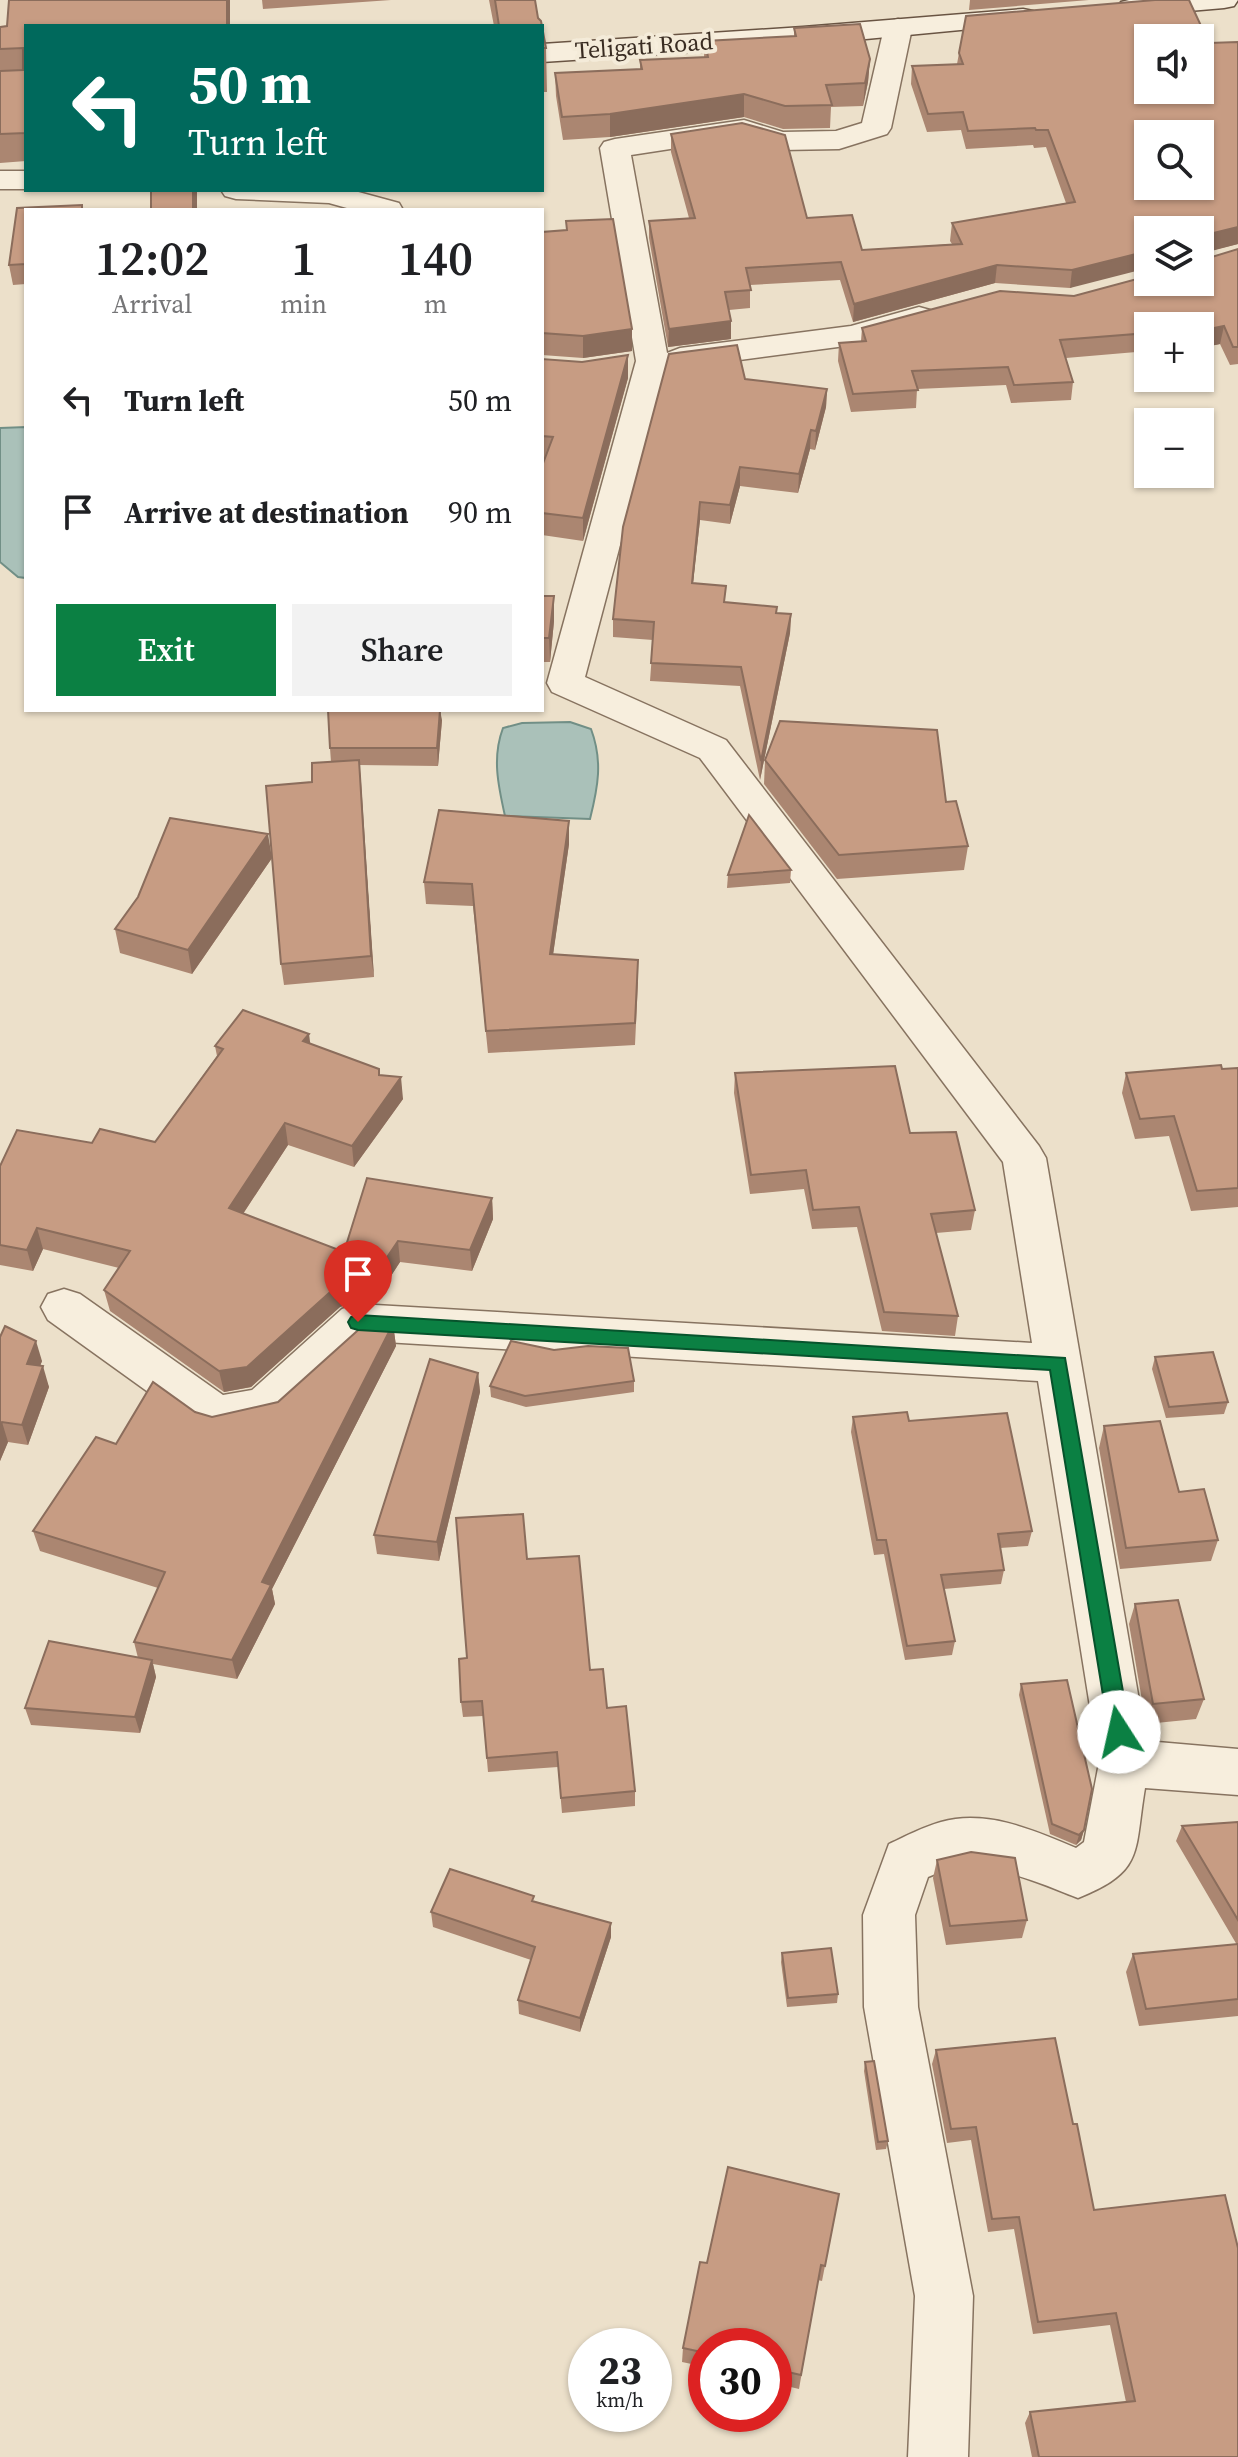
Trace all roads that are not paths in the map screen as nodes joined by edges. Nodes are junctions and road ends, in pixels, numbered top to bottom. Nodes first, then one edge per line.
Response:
1 (1224, 0) edge
2 (1100, 11) edge
3 (1054, 15) edge
4 (898, 28) junction
5 (544, 53) edge
6 (0, 180) edge
7 (24, 180) edge
8 (284, 192) edge
9 (381, 208) edge
10 (954, 308) edge
11 (638, 363) junction
12 (64, 1307) dead end
13 (1058, 1363) junction
14 (1124, 1763) junction
15 (1238, 1772) edge
16 (938, 2457) edge

1 - 2 street
3 - 4 street, Teligati Road
4 - 5 street, Teligati Road
4 - 11 street
6 - 7 street
8 - 9 street
10 - 11 street
11 - 13 street
12 - 13 street
13 - 14 street
14 - 15 street
14 - 16 street

